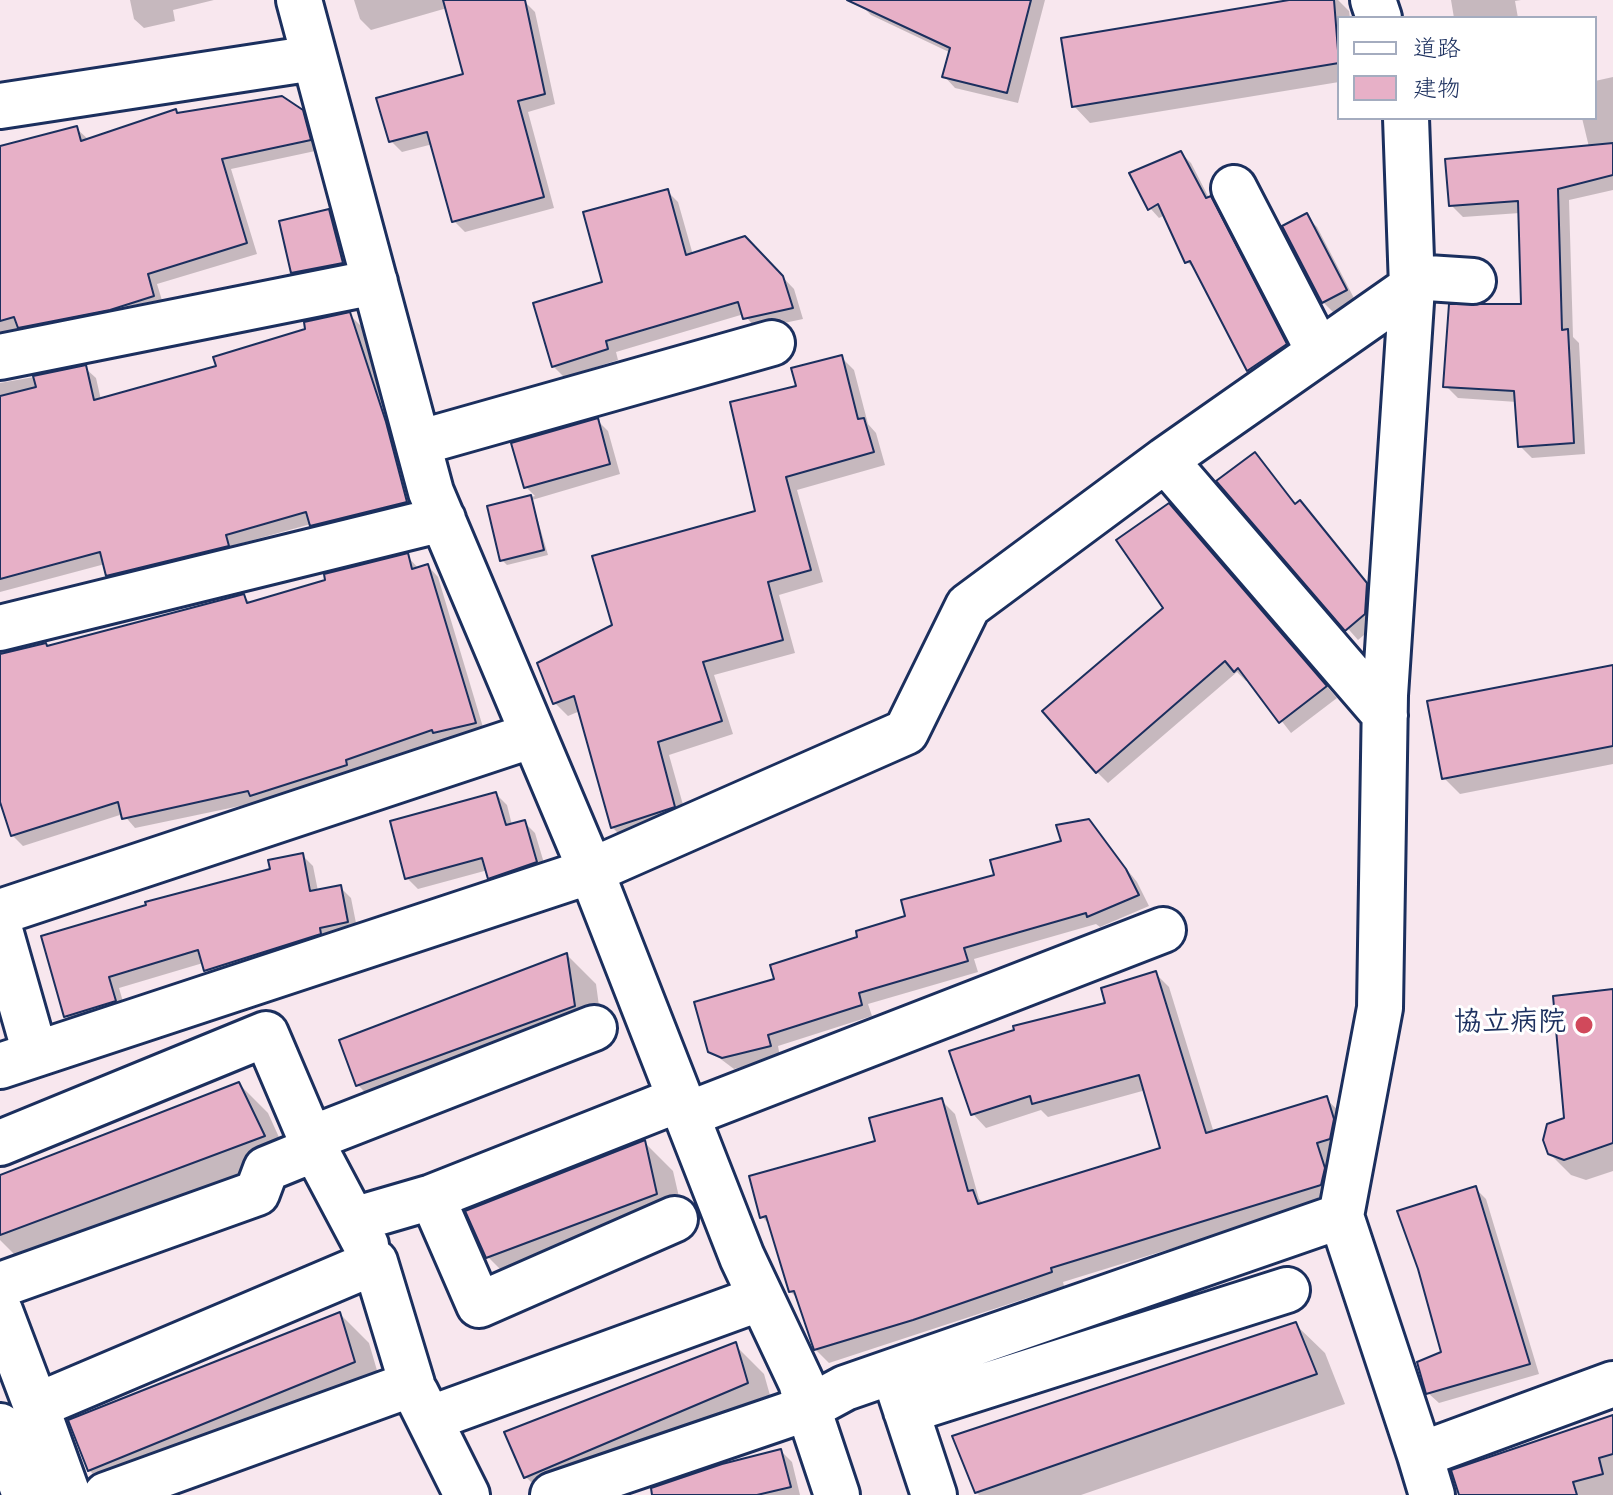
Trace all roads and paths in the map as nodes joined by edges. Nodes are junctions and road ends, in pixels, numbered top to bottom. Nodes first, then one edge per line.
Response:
1 (299, 0) edge
2 (314, 58) junction
3 (0, 106) edge
4 (1406, 120) edge
5 (1234, 188) dead end
6 (1473, 281) dead end
7 (375, 282) junction
8 (1412, 282) junction
9 (772, 343) dead end
10 (1319, 352) junction
11 (0, 357) edge
12 (418, 443) junction
13 (1165, 460) junction
14 (443, 519) junction
15 (0, 628) edge
16 (1385, 715) junction
17 (533, 735) junction
18 (591, 871) junction
19 (0, 912) edge
20 (0, 930) edge
21 (1163, 930) dead end
22 (594, 1028) dead end
23 (18, 1060) edge
24 (683, 1107) junction
25 (0, 1143) edge
26 (312, 1144) junction
27 (432, 1197) junction
28 (1341, 1216) junction
29 (675, 1219) dead end
30 (353, 1220) junction
31 (375, 1262) junction
32 (0, 1285) edge
33 (1287, 1290) dead end
34 (761, 1298) junction
35 (0, 1311) edge
36 (1613, 1384) edge
37 (899, 1391) junction
38 (420, 1402) junction
39 (808, 1408) junction
40 (18, 1416) edge
41 (1426, 1475) edge
42 (25, 1495) edge
43 (68, 1495) edge
44 (106, 1495) edge
45 (467, 1495) edge
46 (553, 1495) edge
47 (837, 1495) edge
48 (934, 1495) edge

1 - 2 street
2 - 3 street
2 - 7 street
4 - 8 street
5 - 10 street
6 - 8 street
7 - 11 street
7 - 12 street
8 - 10 street
8 - 16 street
9 - 12 street
10 - 13 street
12 - 14 street
13 - 16 street
13 - 18 street
14 - 15 street
14 - 17 street
16 - 28 street
17 - 18 street
17 - 19 street
18 - 23 street
18 - 24 street
20 - 23 street
21 - 24 street
22 - 26 street
24 - 27 street
24 - 34 street
25 - 26 street
26 - 30 street
26 - 32 street
27 - 29 street
27 - 30 street
28 - 37 street
28 - 41 street
30 - 31 street
31 - 38 street
31 - 40 street
33 - 37 street
34 - 38 street
34 - 39 street
35 - 40 street
36 - 41 street
37 - 39 street
37 - 48 street
38 - 44 street
38 - 45 street
39 - 46 street
39 - 47 street
40 - 42 street
40 - 43 street

